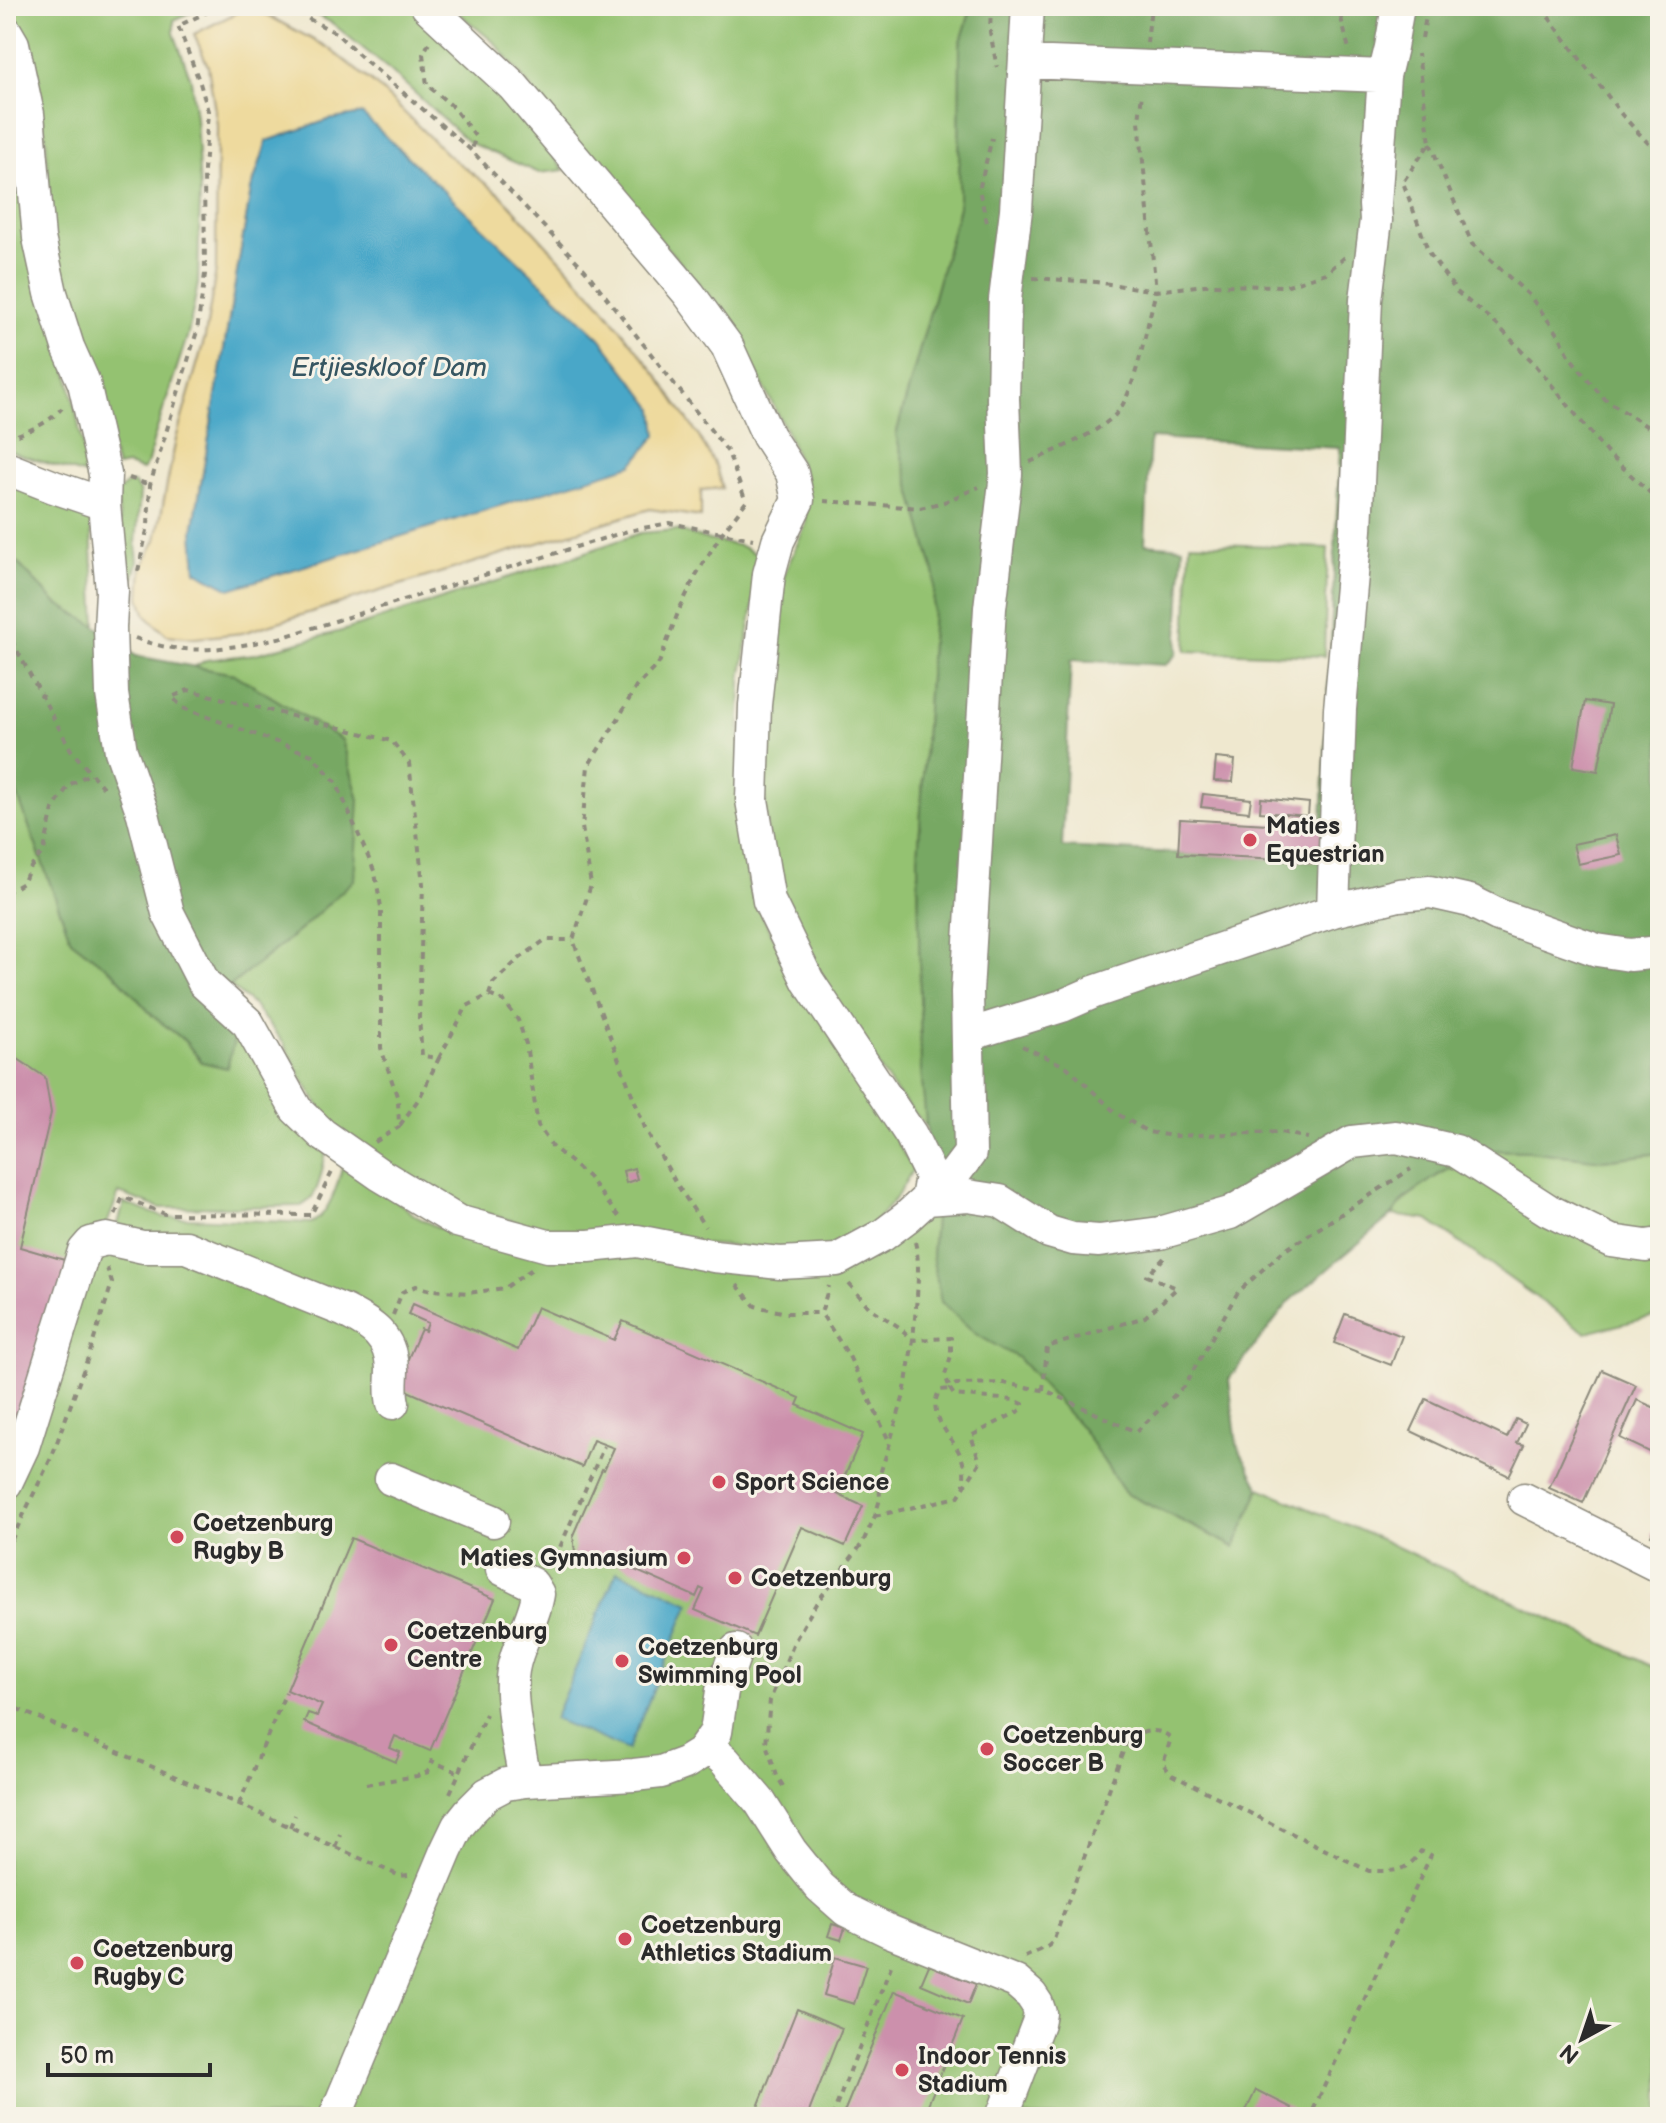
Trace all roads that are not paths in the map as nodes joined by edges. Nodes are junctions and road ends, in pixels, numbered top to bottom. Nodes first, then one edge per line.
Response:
1 (1028, 6) edge
2 (1398, 6) edge
3 (437, 15) edge
4 (6, 32) edge
5 (1025, 62) junction
6 (1369, 76) junction
7 (6, 468) edge
8 (104, 504) junction
9 (1333, 911) junction
10 (1660, 952) edge
11 (983, 1031) junction
12 (917, 1208) junction
13 (1660, 1244) edge
14 (393, 1403) dead end
15 (391, 1479) dead end
16 (6, 1483) edge
17 (1524, 1499) dead end
18 (493, 1521) dead end
19 (1660, 1567) edge
20 (502, 1569) dead end
21 (736, 1650) dead end
22 (708, 1746) junction
23 (525, 1781) junction
24 (335, 2117) edge
25 (1002, 2117) edge

1 - 5 street
2 - 6 street
3 - 12 street
4 - 8 street
5 - 6 street
5 - 11 street
6 - 9 street
7 - 8 street
8 - 12 street
9 - 10 street
9 - 11 street
11 - 12 street
12 - 13 street
14 - 16 street
15 - 18 street
17 - 19 street
20 - 23 street
21 - 22 street
22 - 23 street
22 - 25 street
23 - 24 street

